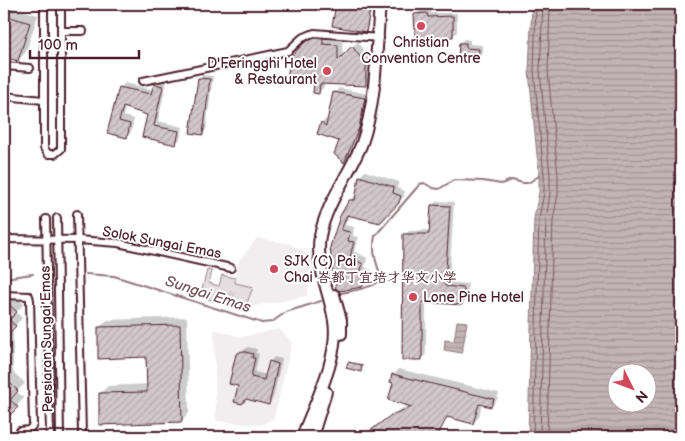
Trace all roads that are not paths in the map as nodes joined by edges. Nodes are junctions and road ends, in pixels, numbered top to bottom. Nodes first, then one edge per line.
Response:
1 (44, 4) edge
2 (61, 4) edge
3 (380, 4) edge
4 (384, 4) edge
5 (61, 31) junction
6 (83, 31) dead end
7 (379, 38) junction
8 (4, 66) edge
9 (30, 68) dead end
10 (143, 81) dead end
11 (4, 96) edge
12 (43, 100) junction
13 (77, 214) dead end
14 (46, 218) dead end
15 (57, 218) dead end
16 (4, 239) edge
17 (58, 240) junction
18 (78, 240) junction
19 (46, 241) junction
20 (231, 268) dead end
21 (4, 295) edge
22 (82, 435) dead end
23 (306, 435) edge
24 (20, 437) edge
25 (50, 437) edge
26 (60, 437) edge
27 (295, 437) edge

1 - 12 street
2 - 5 street
3 - 7 main road
4 - 7 main road
5 - 6 street
5 - 12 street
7 - 10 street
7 - 23 main road
8 - 9 street
11 - 12 street
13 - 18 street
14 - 19 street, Persiaran Sungai Emas
15 - 17 street, Persiaran Sungai Emas
16 - 19 street, Solok Sungai Emas
17 - 18 street, Solok Sungai Emas
17 - 19 street, Solok Sungai Emas
17 - 26 street, Persiaran Sungai Emas
18 - 20 street, Solok Sungai Emas
18 - 22 street
19 - 25 street, Persiaran Sungai Emas
21 - 24 street
23 - 27 main road

